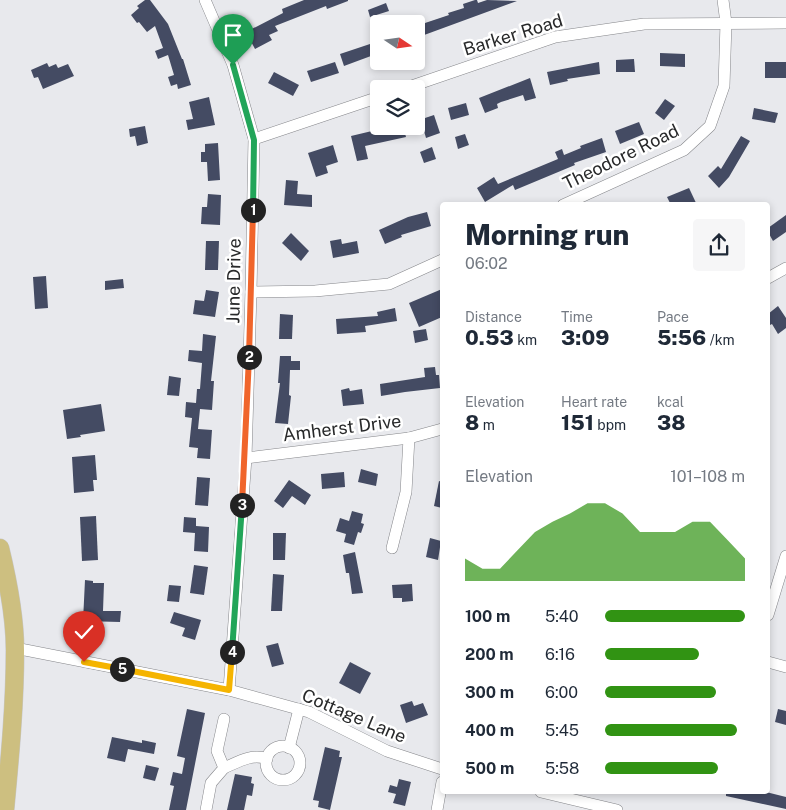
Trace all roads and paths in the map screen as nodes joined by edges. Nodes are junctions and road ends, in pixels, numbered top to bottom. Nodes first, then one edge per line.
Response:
1 (724, 0) edge
2 (207, 1) edge
3 (726, 23) junction
4 (786, 23) edge
5 (425, 81) edge
6 (370, 100) edge
7 (254, 140) junction
8 (570, 202) edge
9 (440, 261) edge
10 (786, 268) edge
11 (770, 277) edge
12 (251, 292) junction
13 (440, 430) edge
14 (409, 438) junction
15 (246, 458) junction
16 (0, 548) edge
17 (392, 548) dead end
18 (786, 556) edge
19 (770, 608) edge
20 (15, 648) junction
21 (770, 663) edge
22 (786, 667) edge
23 (229, 690) junction
24 (299, 709) junction
25 (224, 719) dead end
26 (289, 748) junction
27 (267, 759) junction
28 (224, 768) junction
29 (440, 769) edge
30 (440, 793) edge
31 (549, 794) edge
32 (3, 806) edge
33 (206, 810) edge
34 (437, 810) edge
35 (617, 810) edge

1 - 3 street, Theodore Road
2 - 7 street, June Drive
3 - 4 street, Barker Road
3 - 5 street, Barker Road
3 - 8 street, Theodore Road
6 - 7 street
7 - 12 street, June Drive
9 - 12 street
10 - 11 street
12 - 15 street, June Drive
13 - 14 street, Amherst Drive
14 - 15 street, Amherst Drive
14 - 17 street
15 - 23 street, June Drive
16 - 20 main road
18 - 19 street
20 - 23 street, Cottage Lane
20 - 32 main road
21 - 22 street
23 - 24 street, Cottage Lane
24 - 26 street
24 - 29 street, Cottage Lane
25 - 28 street
26 - 27 street
26 - 27 street
27 - 28 street
28 - 33 street
30 - 34 street
31 - 35 street

